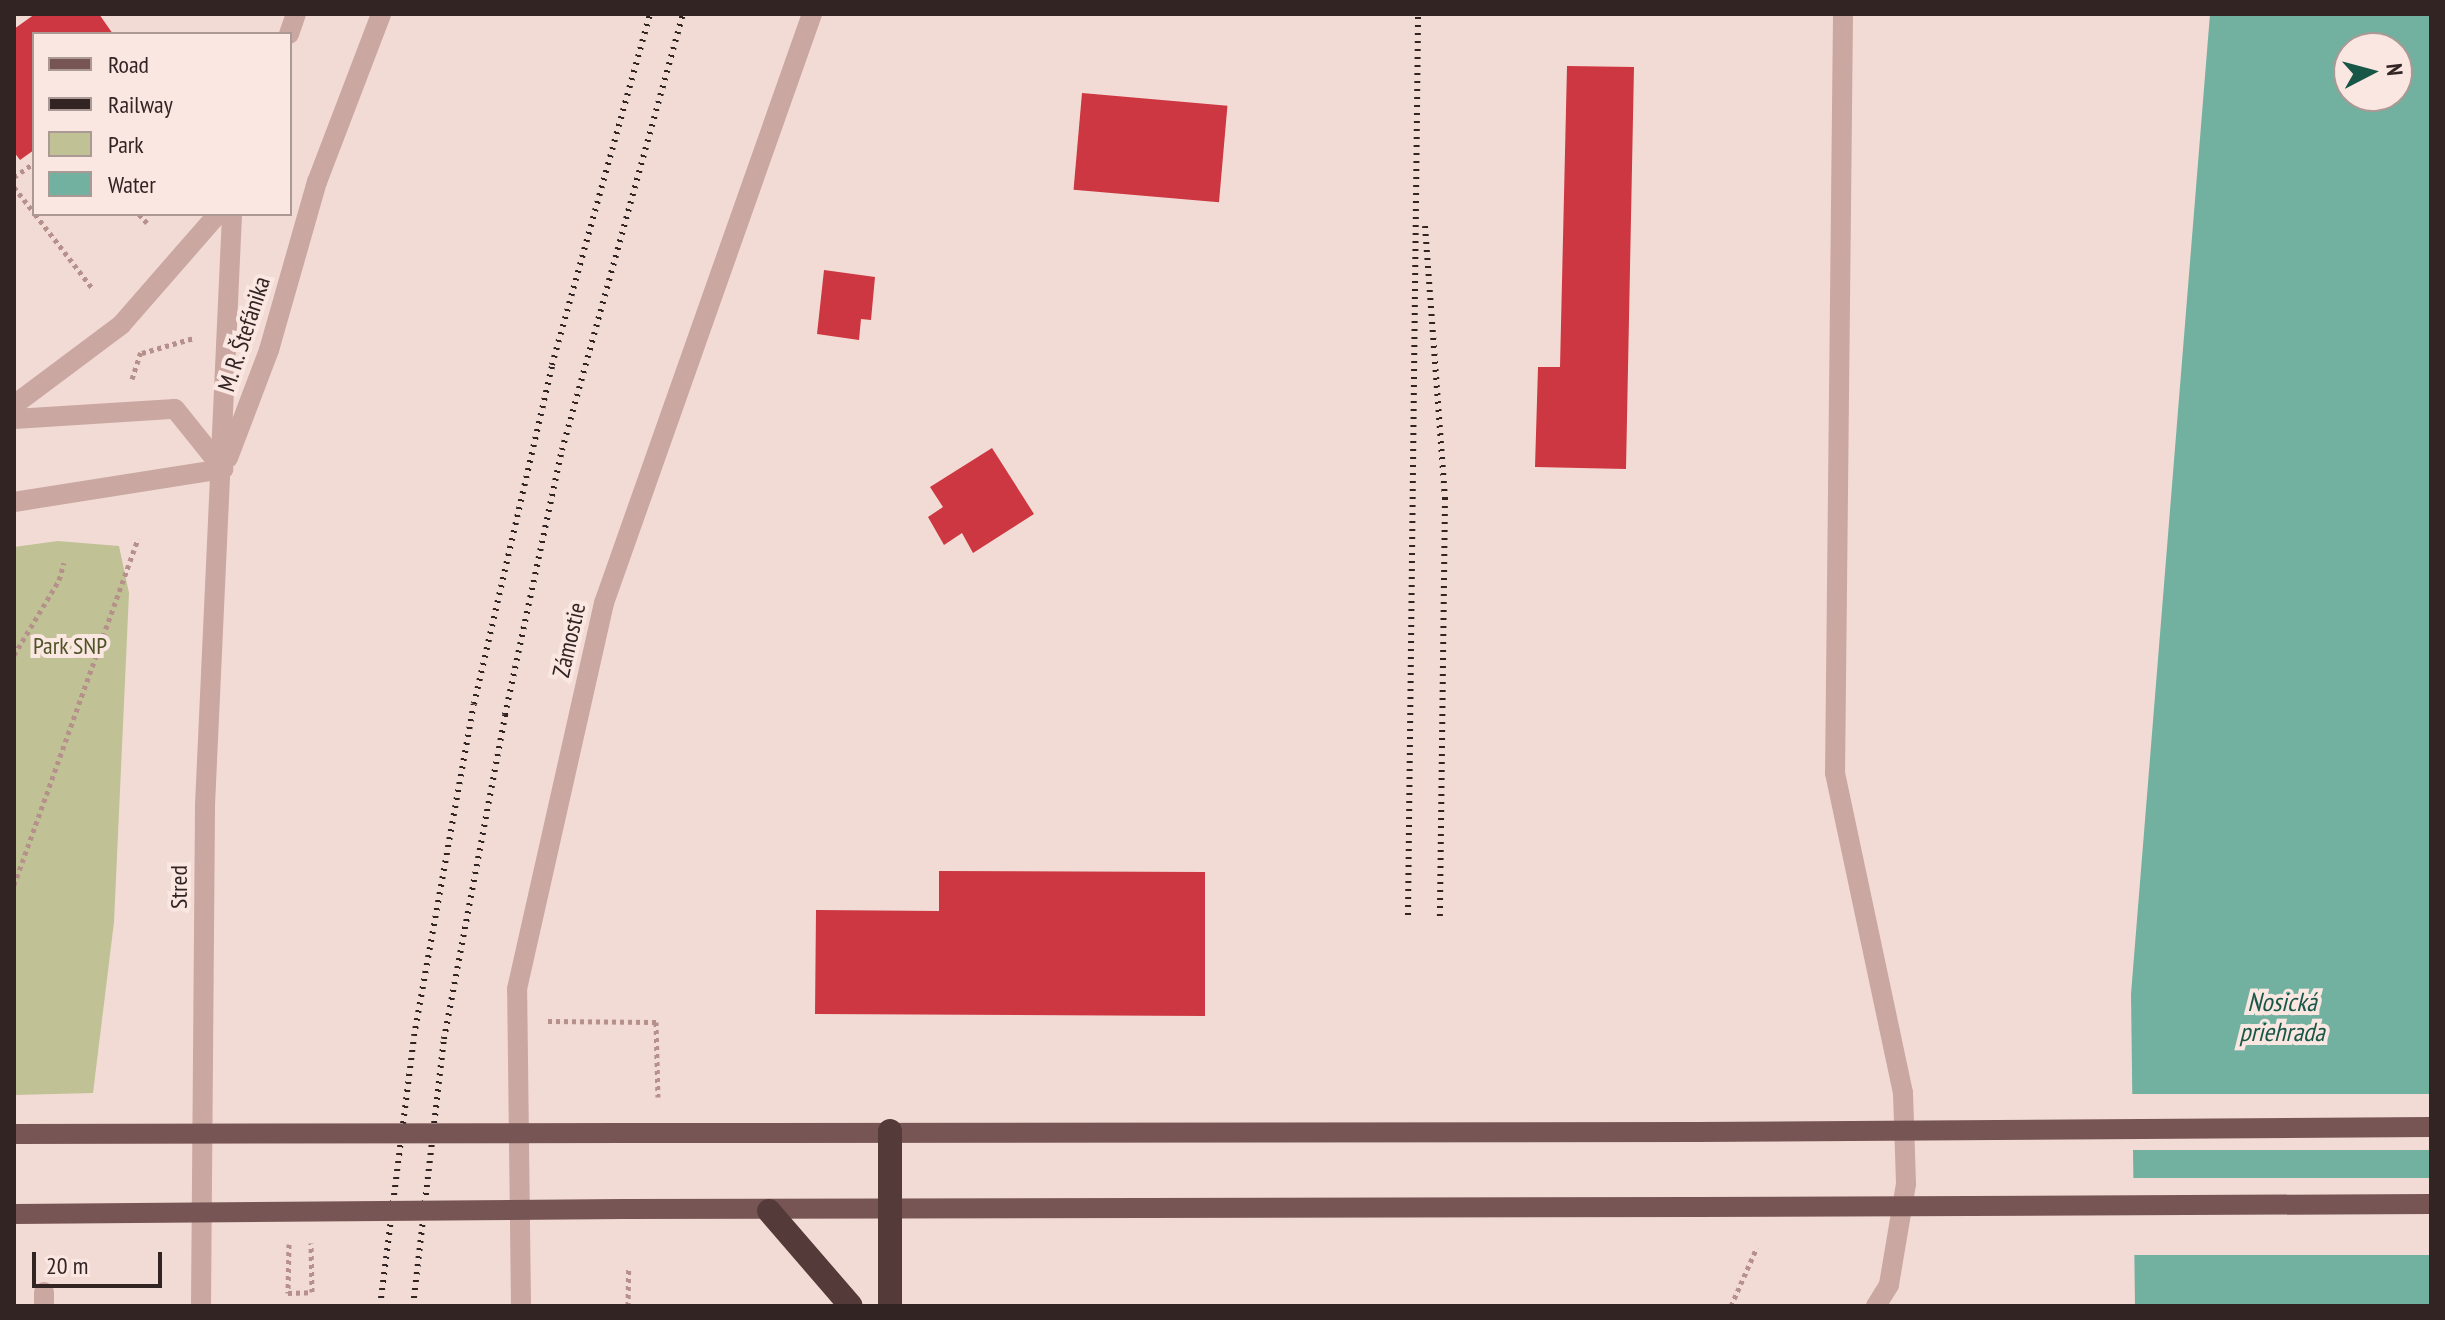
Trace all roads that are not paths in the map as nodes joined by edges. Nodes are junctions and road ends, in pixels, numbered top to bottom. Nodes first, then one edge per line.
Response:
1 (381, 14) edge
2 (812, 14) edge
3 (1843, 14) edge
4 (216, 216) edge
5 (232, 216) edge
6 (14, 405) edge
7 (14, 419) edge
8 (223, 469) junction
9 (14, 502) edge
10 (2431, 1127) edge
11 (890, 1131) junction
12 (14, 1134) edge
13 (2431, 1204) edge
14 (769, 1211) junction
15 (891, 1212) junction
16 (14, 1214) edge
17 (201, 1306) edge
18 (521, 1306) edge
19 (851, 1306) edge
20 (890, 1306) edge
21 (1876, 1306) edge

1 - 8 street, M. R. Štefánika
2 - 18 street, Zámostie
3 - 21 street
4 - 6 street
5 - 8 street, Stred
7 - 8 street
8 - 9 street
8 - 17 street, Stred
10 - 11 main road, bridge
11 - 12 main road, bridge
11 - 15 highway
13 - 15 main road, bridge
14 - 15 main road
14 - 16 main road, bridge
14 - 19 highway
15 - 20 highway

